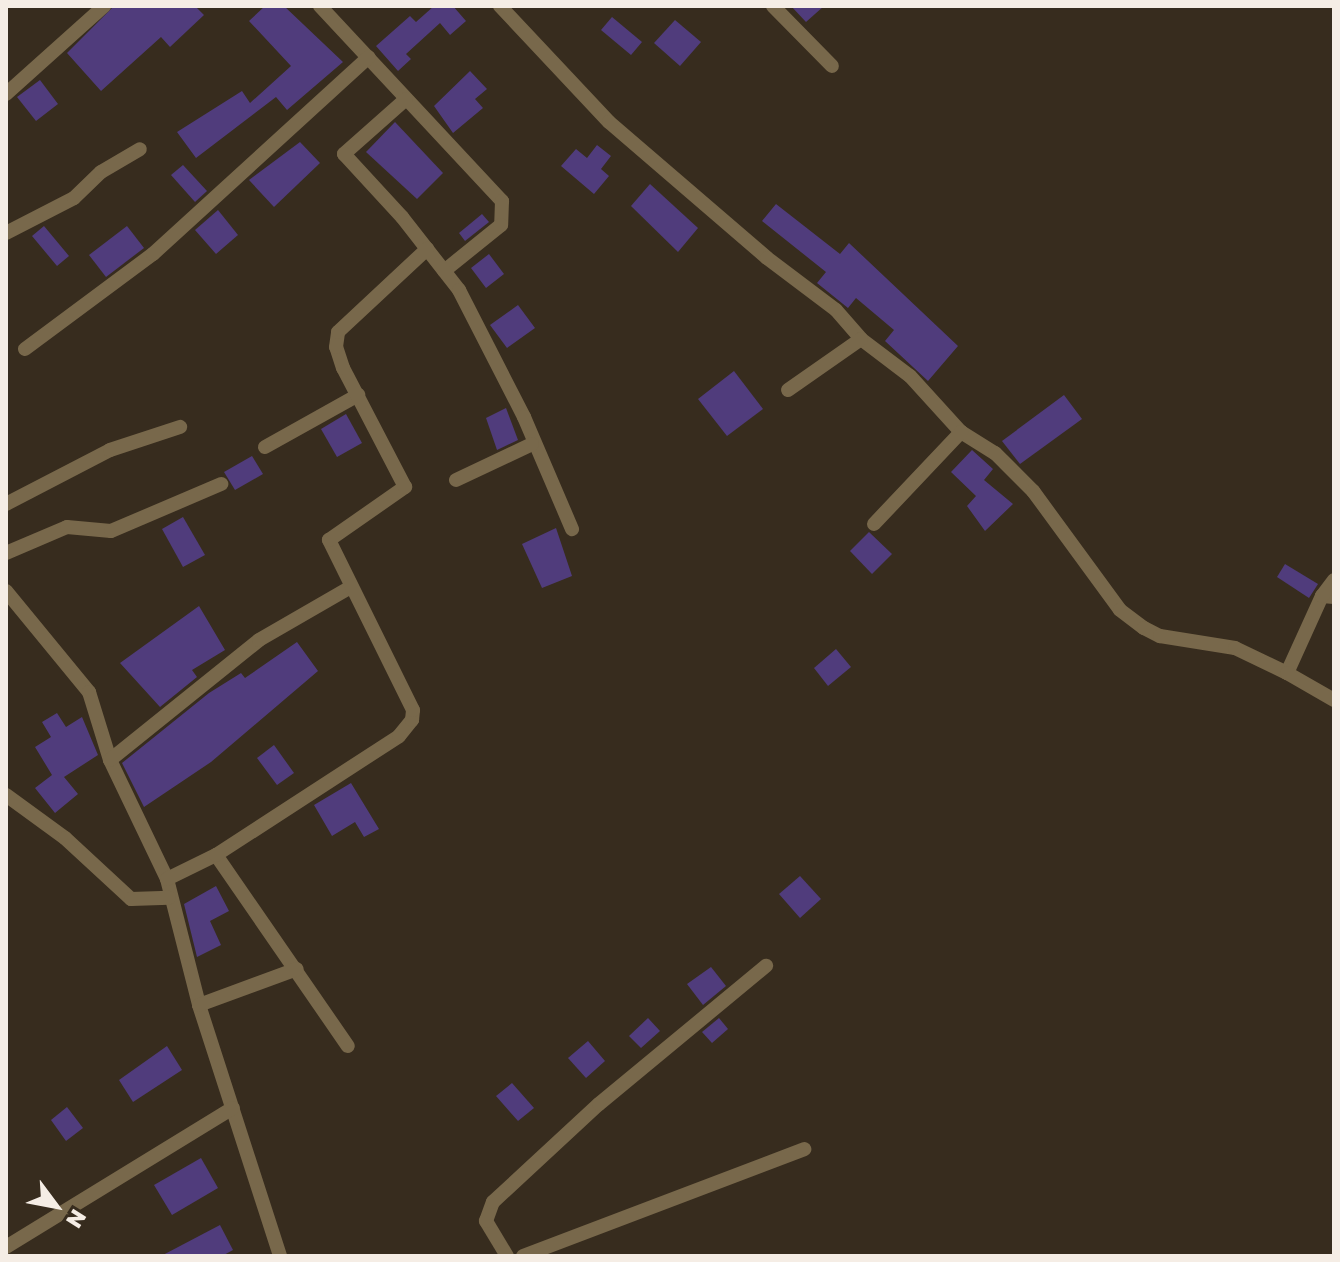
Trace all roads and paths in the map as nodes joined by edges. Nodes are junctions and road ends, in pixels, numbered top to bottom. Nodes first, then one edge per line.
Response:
1 (104, 6) edge
2 (320, 6) edge
3 (500, 6) edge
4 (773, 6) edge
5 (369, 57) junction
6 (832, 66) dead end
7 (6, 94) edge
8 (406, 99) junction
9 (140, 149) dead end
10 (6, 233) edge
11 (427, 249) junction
12 (444, 271) junction
13 (861, 339) junction
14 (25, 349) dead end
15 (788, 390) dead end
16 (358, 395) junction
17 (180, 427) dead end
18 (961, 432) junction
19 (532, 444) junction
20 (265, 447) dead end
21 (456, 480) dead end
22 (221, 484) dead end
23 (6, 504) edge
24 (874, 524) dead end
25 (572, 529) dead end
26 (6, 553) edge
27 (1334, 580) edge
28 (349, 588) junction
29 (6, 591) edge
30 (1328, 596) edge
31 (1287, 673) junction
32 (1334, 700) edge
33 (110, 760) junction
34 (6, 795) edge
35 (216, 855) junction
36 (167, 879) junction
37 (169, 898) junction
38 (766, 966) dead end
39 (297, 969) junction
40 (199, 1005) junction
41 (348, 1046) dead end
42 (233, 1108) junction
43 (804, 1149) dead end
44 (6, 1247) edge
45 (280, 1256) edge
46 (507, 1256) edge
47 (523, 1256) edge

1 - 7 street
2 - 5 street
3 - 13 street
4 - 6 street
5 - 8 street
5 - 14 street
8 - 11 street
8 - 12 street
9 - 10 street
11 - 12 street
11 - 16 street
12 - 19 street
13 - 15 street
13 - 18 street
16 - 20 street
16 - 28 street
17 - 23 street
18 - 24 street
18 - 31 street
19 - 21 street
19 - 25 street
22 - 26 street
27 - 30 street
28 - 33 street
28 - 35 street
29 - 33 street
30 - 31 street
31 - 32 street
33 - 36 street
34 - 37 street
35 - 36 street
35 - 39 street
36 - 37 street
37 - 40 street
38 - 46 street
39 - 40 street
39 - 41 street
40 - 42 street
42 - 44 street
42 - 45 street
43 - 47 street

